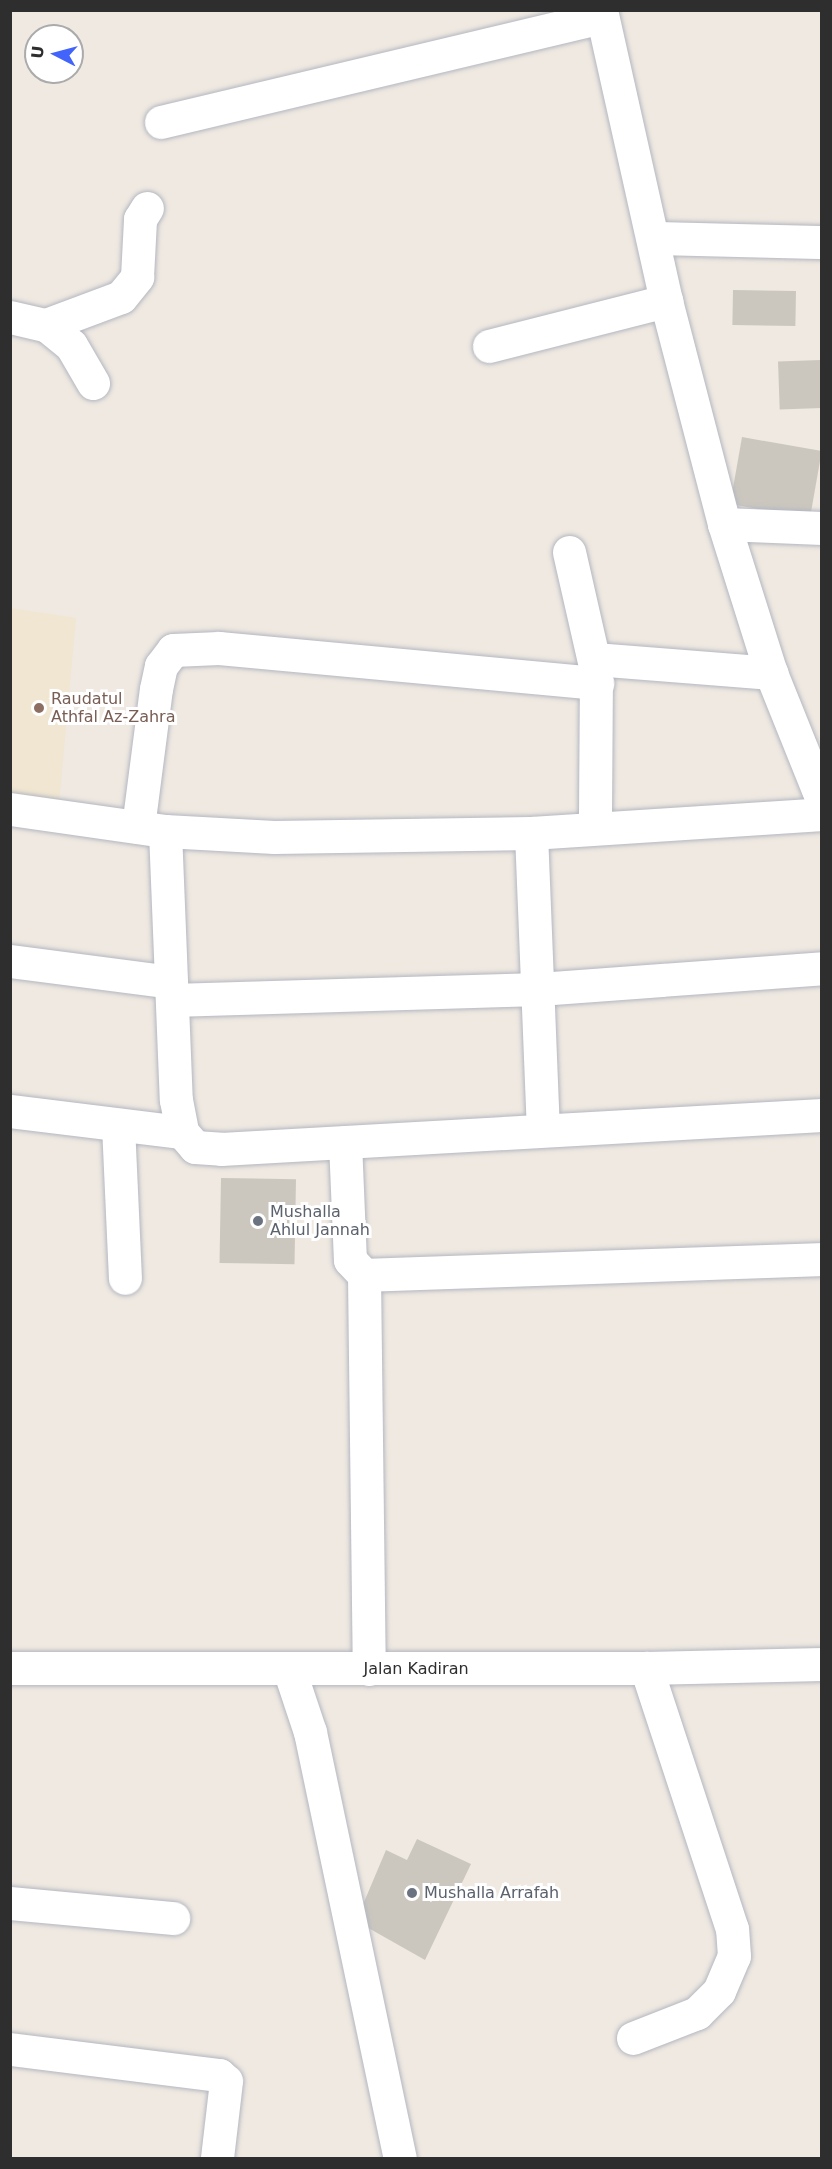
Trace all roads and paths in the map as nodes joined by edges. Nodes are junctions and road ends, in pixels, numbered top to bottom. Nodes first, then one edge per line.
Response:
1 (601, 14) edge
2 (160, 122) dead end
3 (147, 208) dead end
4 (653, 238) junction
5 (822, 242) edge
6 (666, 301) junction
7 (10, 317) edge
8 (46, 326) junction
9 (489, 346) dead end
10 (93, 383) dead end
11 (723, 524) junction
12 (822, 528) edge
13 (569, 552) dead end
14 (596, 671) junction
15 (771, 673) junction
16 (822, 800) edge
17 (10, 809) edge
18 (822, 814) edge
19 (595, 828) junction
20 (152, 829) junction
21 (531, 833) junction
22 (10, 961) edge
23 (822, 968) edge
24 (539, 989) junction
25 (172, 991) junction
26 (10, 1111) edge
27 (822, 1115) edge
28 (118, 1125) junction
29 (543, 1130) junction
30 (182, 1132) junction
31 (345, 1142) junction
32 (822, 1259) edge
33 (364, 1275) junction
34 (125, 1278) dead end
35 (822, 1664) edge
36 (10, 1668) edge
37 (646, 1668) junction
38 (289, 1669) junction
39 (369, 1669) junction
40 (10, 1903) edge
41 (173, 1918) dead end
42 (633, 2038) dead end
43 (10, 2049) edge
44 (217, 2158) edge
45 (400, 2158) edge

1 - 2 street
1 - 4 street
3 - 8 street
4 - 5 street
4 - 6 street
6 - 9 street
6 - 11 street
7 - 8 street
8 - 10 street
11 - 12 street
11 - 15 street
13 - 14 street
14 - 15 street
14 - 19 street
14 - 20 street
15 - 16 street
17 - 20 street
18 - 19 street
19 - 21 street
20 - 21 street
20 - 25 street
21 - 24 street
22 - 25 street
23 - 24 street
24 - 25 street
24 - 29 street
25 - 30 street
26 - 28 street
27 - 29 street
28 - 30 street
28 - 34 street
29 - 31 street
30 - 31 street
31 - 33 street
32 - 33 street
33 - 39 street
35 - 37 street, Jalan Kadiran
36 - 38 street, Jalan Kadiran
37 - 39 street, Jalan Kadiran
37 - 42 street
38 - 39 street, Jalan Kadiran
38 - 45 street
40 - 41 street
43 - 44 street

